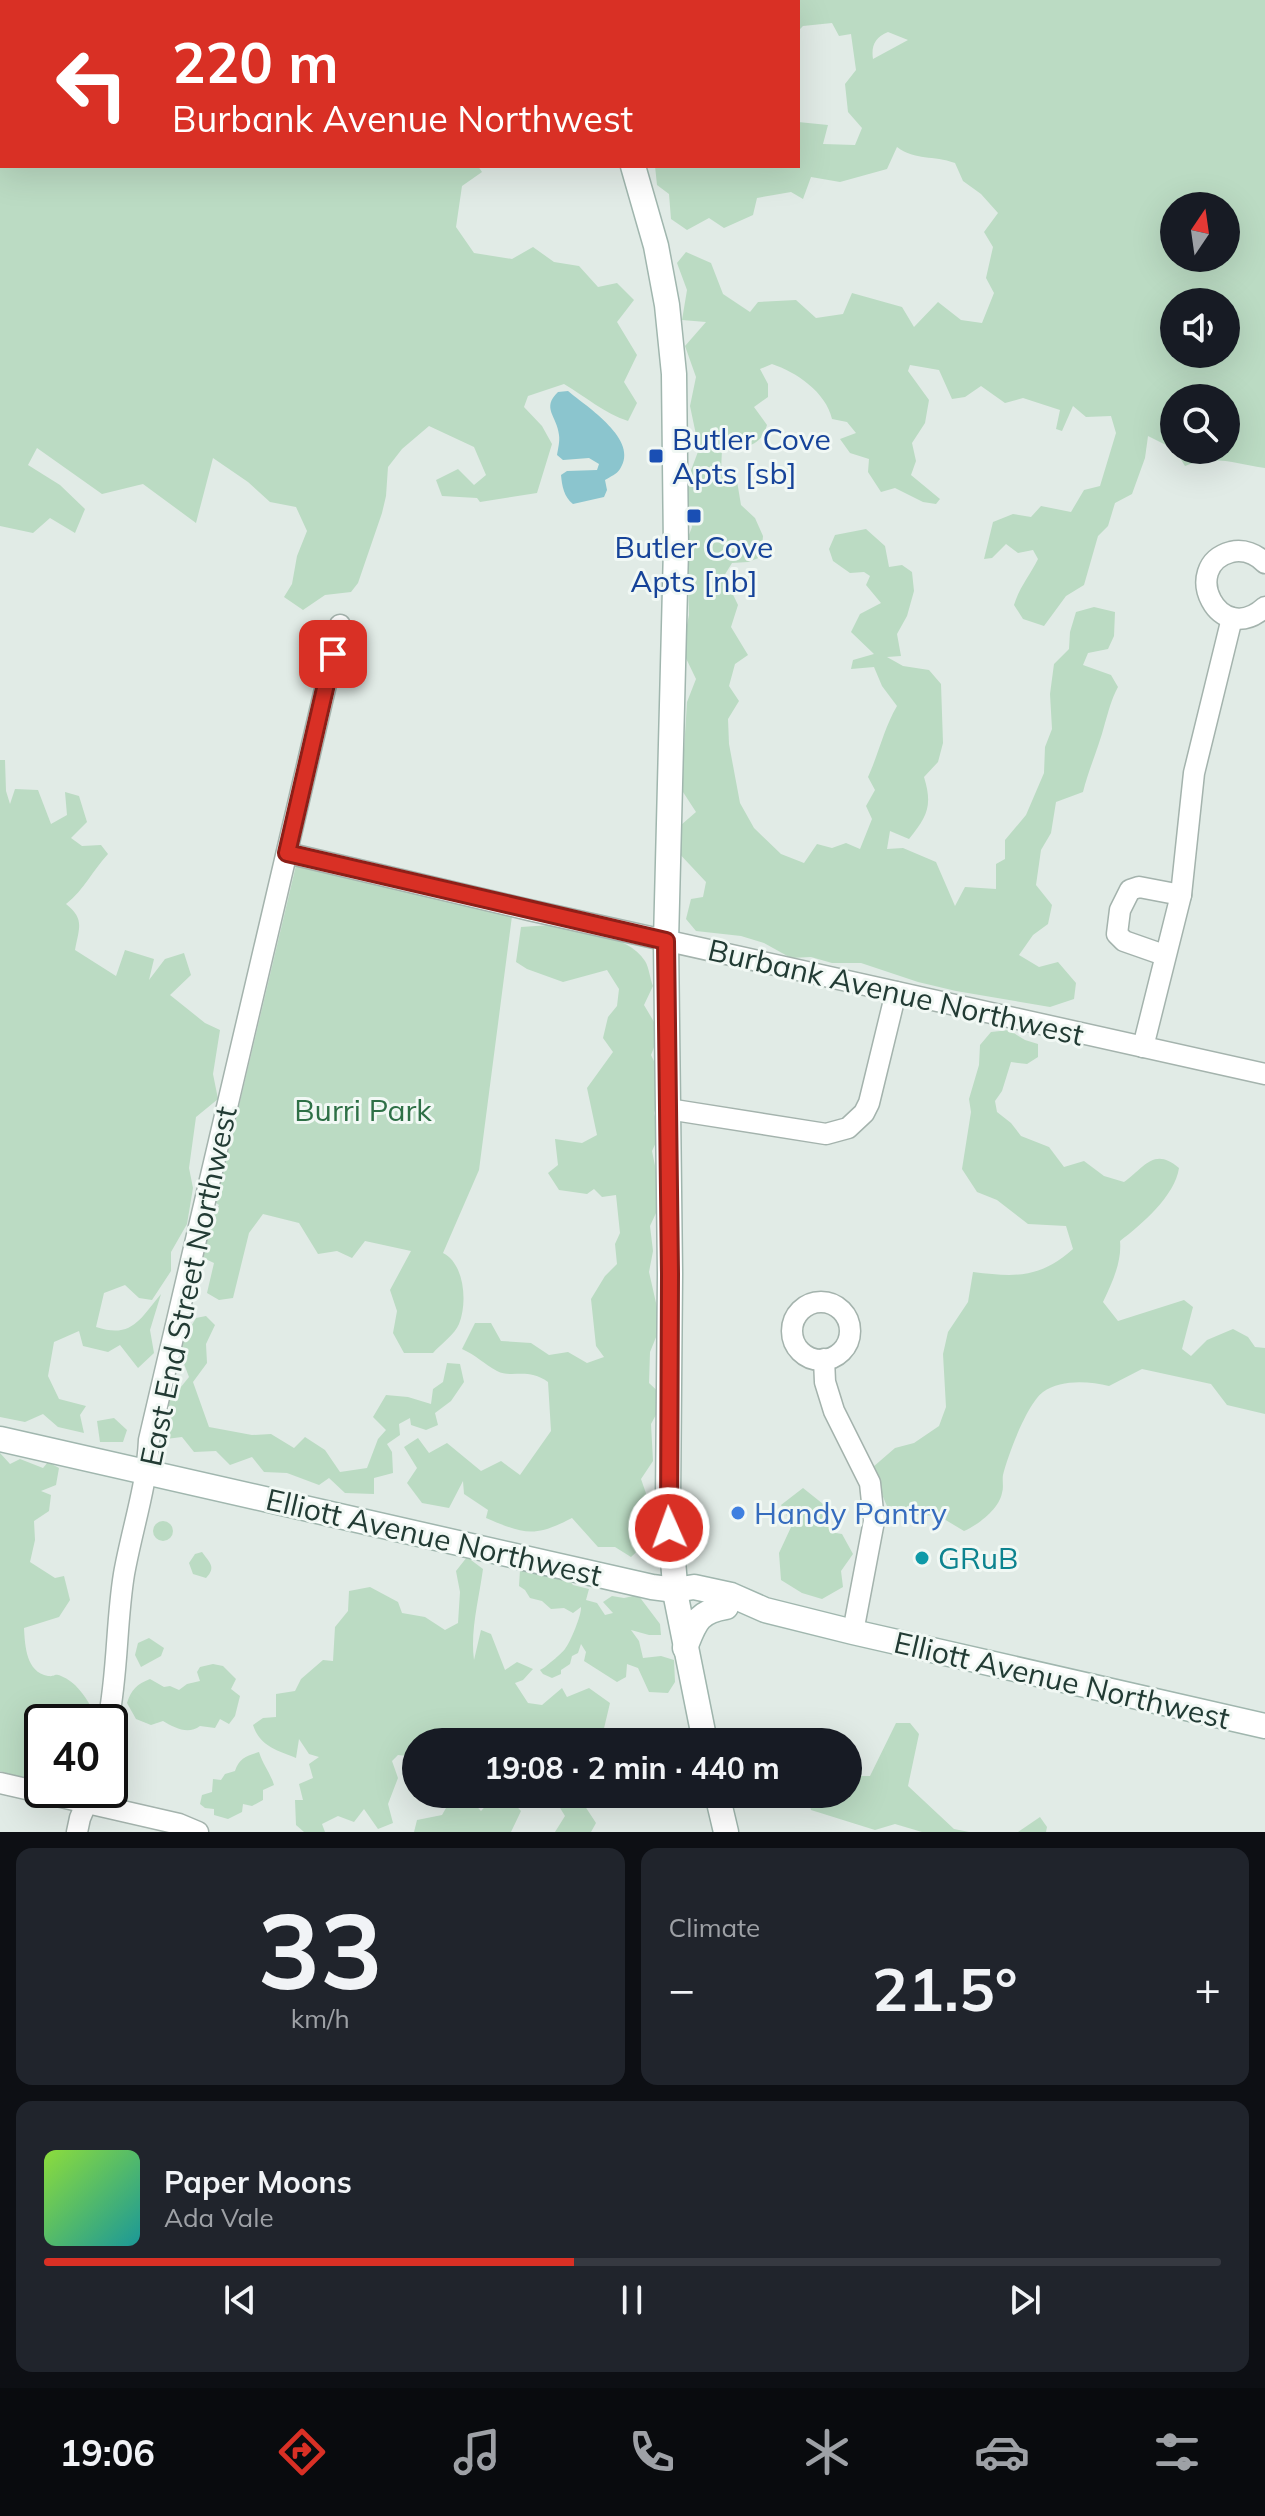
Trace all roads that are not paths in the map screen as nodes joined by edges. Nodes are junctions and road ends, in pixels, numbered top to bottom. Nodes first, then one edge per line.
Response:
1 (634, 168) edge
2 (1265, 563) edge
3 (1265, 607) edge
4 (1232, 618) junction
5 (340, 625) dead end
6 (287, 853) junction
7 (1181, 895) junction
8 (666, 941) junction
9 (1164, 955) junction
10 (896, 992) junction
11 (1143, 1047) junction
12 (1265, 1074) edge
13 (668, 1109) junction
14 (824, 1359) dead end
15 (0, 1439) edge
16 (148, 1472) junction
17 (676, 1593) junction
18 (726, 1607) junction
19 (765, 1610) junction
20 (853, 1632) junction
21 (685, 1648) junction
22 (111, 1704) edge
23 (1265, 1726) edge
24 (702, 1728) edge
25 (0, 1783) edge
26 (24, 1787) edge
27 (84, 1808) edge
28 (126, 1808) edge
29 (720, 1808) edge
30 (77, 1832) edge
31 (198, 1832) edge
32 (726, 1832) edge

1 - 8 street
2 - 4 street
3 - 4 street
4 - 7 street
5 - 6 street
6 - 8 street, Burbank Avenue Northwest
6 - 16 street, East End Street Northwest
7 - 9 street
7 - 9 street
8 - 10 street, Burbank Avenue Northwest
8 - 13 street
9 - 11 street
10 - 11 street, Burbank Avenue Northwest
10 - 13 street
11 - 12 street, Burbank Avenue Northwest
13 - 17 street
14 - 20 street
15 - 16 street, Elliott Avenue Northwest
16 - 17 street, Elliott Avenue Northwest
16 - 22 street, East End Street Northwest
17 - 18 street, Elliott Avenue Northwest
17 - 19 street, Elliott Avenue Northwest
17 - 21 street
18 - 19 street, Elliott Avenue Northwest
18 - 21 street
19 - 20 street, Elliott Avenue Northwest
20 - 23 street, Elliott Avenue Northwest
21 - 24 street
25 - 26 street
27 - 30 street
28 - 31 street
29 - 32 street

